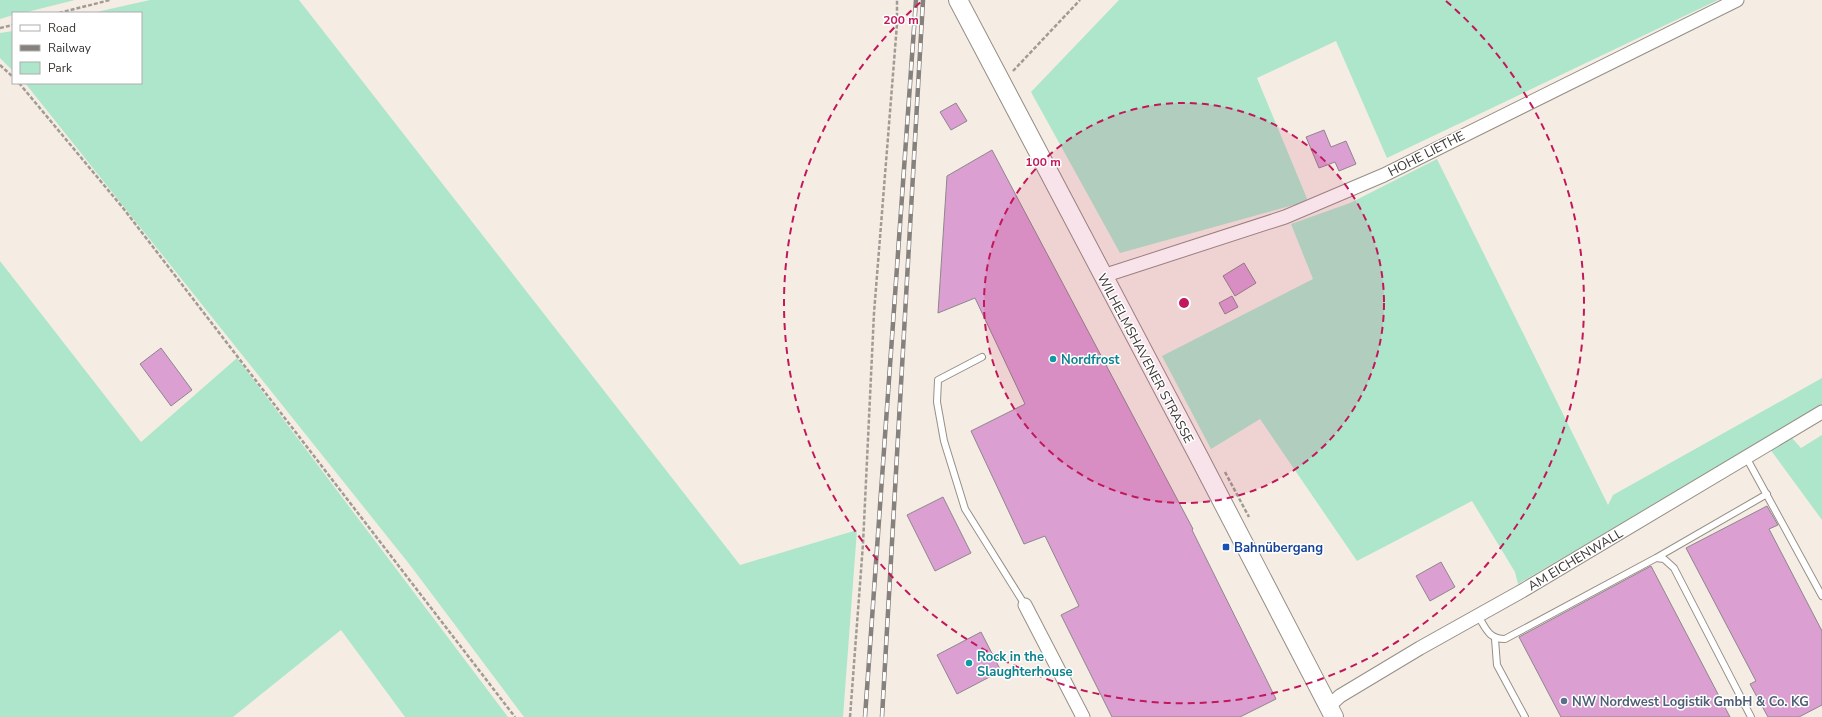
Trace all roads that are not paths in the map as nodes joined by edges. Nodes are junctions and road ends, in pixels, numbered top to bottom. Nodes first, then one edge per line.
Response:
1 (958, 0) edge
2 (1736, 0) edge
3 (1103, 276) junction
4 (982, 357) dead end
5 (1822, 412) edge
6 (1746, 457) junction
7 (1767, 494) junction
8 (1656, 558) junction
9 (1822, 596) edge
10 (1025, 605) joint
11 (1478, 616) junction
12 (1495, 639) junction
13 (1331, 712) edge
14 (1084, 717) edge
15 (1525, 717) edge
16 (1751, 717) edge

1 - 3 street, WILHELMSHAVENER STRASSE
2 - 3 street, HOHE LIETHE
3 - 13 street, WILHELMSHAVENER STRASSE
4 - 10 lane
5 - 6 street, AM EICHENWALL
6 - 7 lane
6 - 11 street, AM EICHENWALL
7 - 8 lane
7 - 9 lane
8 - 12 lane
8 - 16 lane
10 - 14 street
11 - 12 lane
11 - 13 street, AM EICHENWALL
12 - 15 lane

